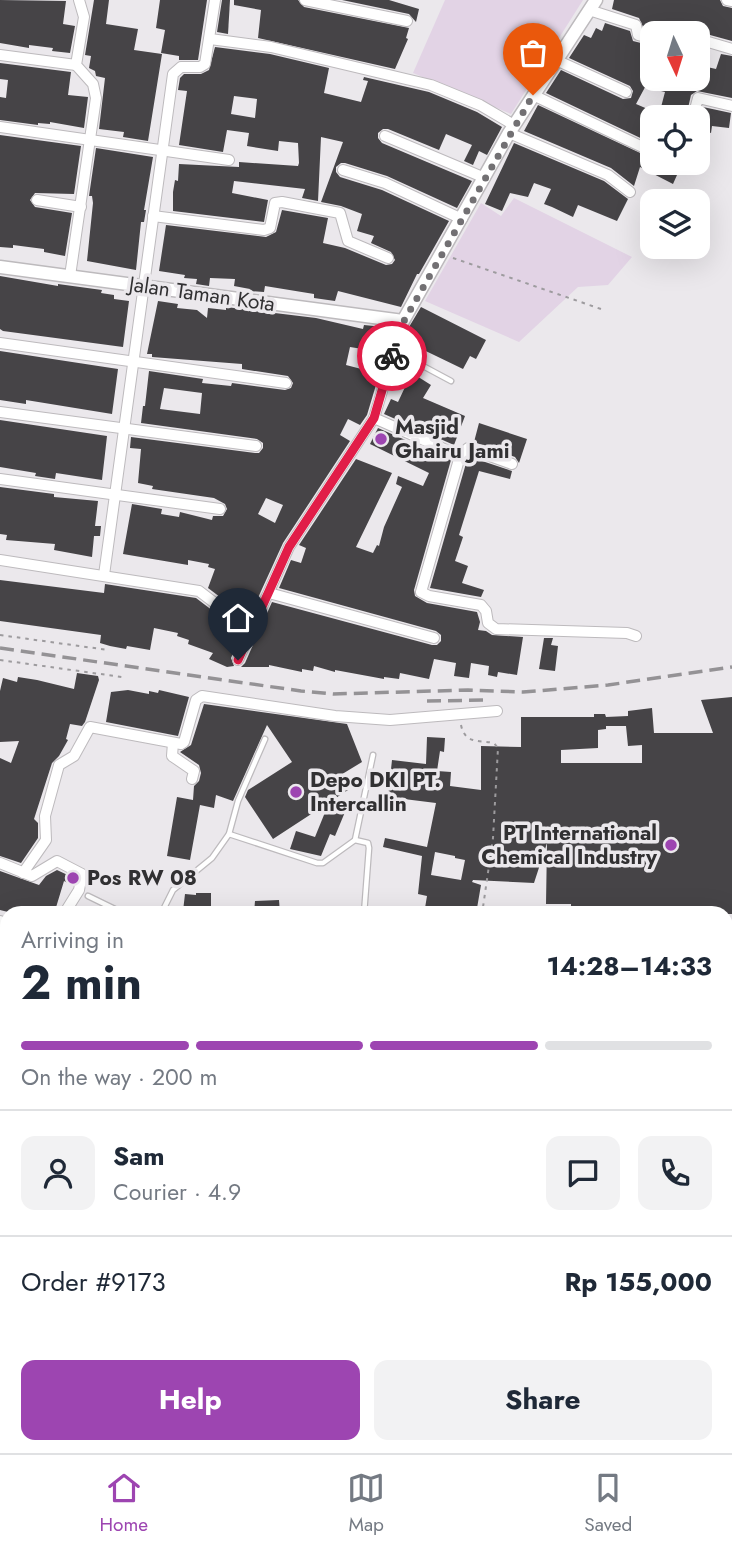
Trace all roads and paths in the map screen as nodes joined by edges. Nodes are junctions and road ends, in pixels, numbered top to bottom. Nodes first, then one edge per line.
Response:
1 (79, 0) edge
2 (215, 0) edge
3 (305, 0) edge
4 (592, 5) edge
5 (407, 21) dead end
6 (640, 36) edge
7 (210, 40) junction
8 (710, 43) edge
9 (732, 49) edge
10 (0, 55) edge
11 (556, 60) junction
12 (76, 65) junction
13 (626, 92) dead end
14 (533, 95) junction
15 (696, 105) edge
16 (732, 106) edge
17 (0, 127) edge
18 (512, 129) junction
19 (385, 136) dead end
20 (91, 140) junction
21 (640, 146) edge
22 (163, 150) junction
23 (229, 160) dead end
24 (343, 170) dead end
25 (485, 178) junction
26 (630, 192) dead end
27 (37, 200) dead end
28 (81, 207) junction
29 (153, 216) junction
30 (462, 219) junction
31 (442, 254) junction
32 (388, 258) dead end
33 (0, 267) edge
34 (70, 276) junction
35 (144, 286) junction
36 (601, 309) dead end
37 (404, 321) junction
38 (0, 343) edge
39 (394, 350) junction
40 (134, 361) junction
41 (451, 381) dead end
42 (286, 383) dead end
43 (0, 412) edge
44 (374, 418) junction
45 (124, 429) junction
46 (256, 446) dead end
47 (460, 456) junction
48 (512, 464) dead end
49 (0, 479) edge
50 (115, 495) junction
51 (220, 509) dead end
52 (0, 560) edge
53 (104, 575) junction
54 (269, 593) junction
55 (256, 621) junction
56 (0, 635) edge
57 (636, 636) dead end
58 (433, 638) dead end
59 (108, 650) dead end
60 (0, 660) edge
61 (238, 660) dead end
62 (122, 677) dead end
63 (497, 711) dead end
64 (460, 719) dead end
65 (265, 739) dead end
66 (173, 743) junction
67 (373, 755) dead end
68 (192, 779) dead end
69 (229, 834) junction
70 (355, 840) junction
71 (0, 863) edge
72 (23, 873) junction
73 (88, 896) dead end
74 (69, 906) edge
75 (109, 906) edge
76 (165, 906) edge
77 (365, 906) edge
78 (483, 906) edge

1 - 12 street
2 - 7 street
3 - 5 street
4 - 6 street
4 - 11 street
7 - 18 street
7 - 22 street
8 - 9 street
10 - 12 street
11 - 13 street
11 - 14 street
12 - 20 street
14 - 18 street
14 - 21 street
15 - 16 street
17 - 20 street
18 - 25 street
18 - 26 street
19 - 25 street
20 - 22 street
20 - 28 street
22 - 23 street
22 - 29 street
24 - 30 street
25 - 30 street
27 - 28 street
28 - 34 street
29 - 32 street
29 - 35 street
30 - 31 street
31 - 36 path
31 - 37 street
33 - 34 street, Jalan Taman Kota
34 - 35 street, Jalan Taman Kota
35 - 37 street, Jalan Taman Kota
35 - 40 street
37 - 39 street
38 - 40 street
39 - 41 lane
39 - 44 street
40 - 42 street
40 - 45 street
43 - 45 street
44 - 47 street
44 - 54 street
45 - 46 street
45 - 50 street
47 - 48 street
47 - 57 street
49 - 50 street
50 - 51 street
50 - 53 street
52 - 53 street
53 - 55 street
54 - 55 street
54 - 58 street
55 - 61 street
56 - 59 path
60 - 62 path
63 - 66 street
64 - 78 path
65 - 69 lane
66 - 68 street
66 - 72 street
67 - 70 lane
69 - 70 lane
69 - 76 lane
70 - 77 lane
71 - 72 street
72 - 74 street
73 - 75 lane

